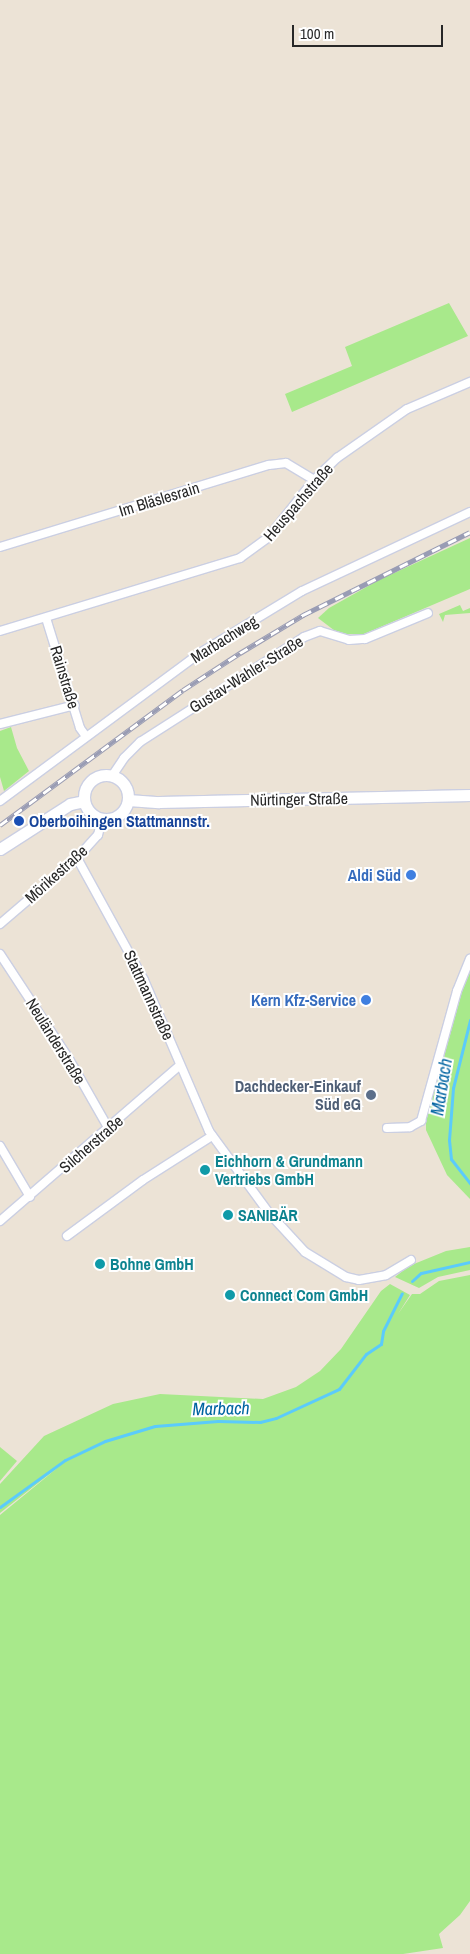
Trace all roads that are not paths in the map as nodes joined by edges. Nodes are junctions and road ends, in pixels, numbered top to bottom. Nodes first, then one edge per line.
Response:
1 (470, 382) edge
2 (314, 480) junction
3 (470, 512) edge
4 (0, 547) edge
5 (428, 612) dead end
6 (46, 618) junction
7 (0, 631) edge
8 (74, 705) junction
9 (0, 724) edge
10 (85, 735) junction
11 (112, 776) junction
12 (470, 795) edge
13 (128, 800) junction
14 (0, 801) edge
15 (84, 801) junction
16 (102, 819) junction
17 (0, 849) edge
18 (76, 858) junction
19 (0, 924) edge
20 (0, 954) edge
21 (470, 958) edge
22 (180, 1065) junction
23 (387, 1128) dead end
24 (109, 1129) junction
25 (212, 1136) junction
26 (0, 1146) edge
27 (30, 1197) junction
28 (0, 1221) edge
29 (67, 1236) dead end
30 (411, 1260) dead end

1 - 2 street, Heuspachstraße
2 - 4 street, Im Bläslesrain
2 - 6 street, Heuspachstraße
3 - 10 street, Marbachweg
5 - 11 street, Gustav-Wahler-Straße
6 - 7 street, Heuspachstraße
6 - 8 street, Rainstraße
8 - 9 street
8 - 10 street, Rainstraße
10 - 14 street, Marbachweg
11 - 13 main road
11 - 15 main road
12 - 13 main road, Nürtinger Straße
13 - 16 main road
15 - 16 main road
15 - 17 main road
16 - 18 street, Mörikestraße
18 - 19 street, Mörikestraße
18 - 22 street, Stattmannstraße
20 - 24 street, Neuländerstraße
21 - 23 street
22 - 24 street, Silcherstraße
22 - 25 street, Stattmannstraße
24 - 27 street, Silcherstraße
25 - 29 street
25 - 30 street, Stattmannstraße
26 - 27 street
27 - 28 street, Silcherstraße

